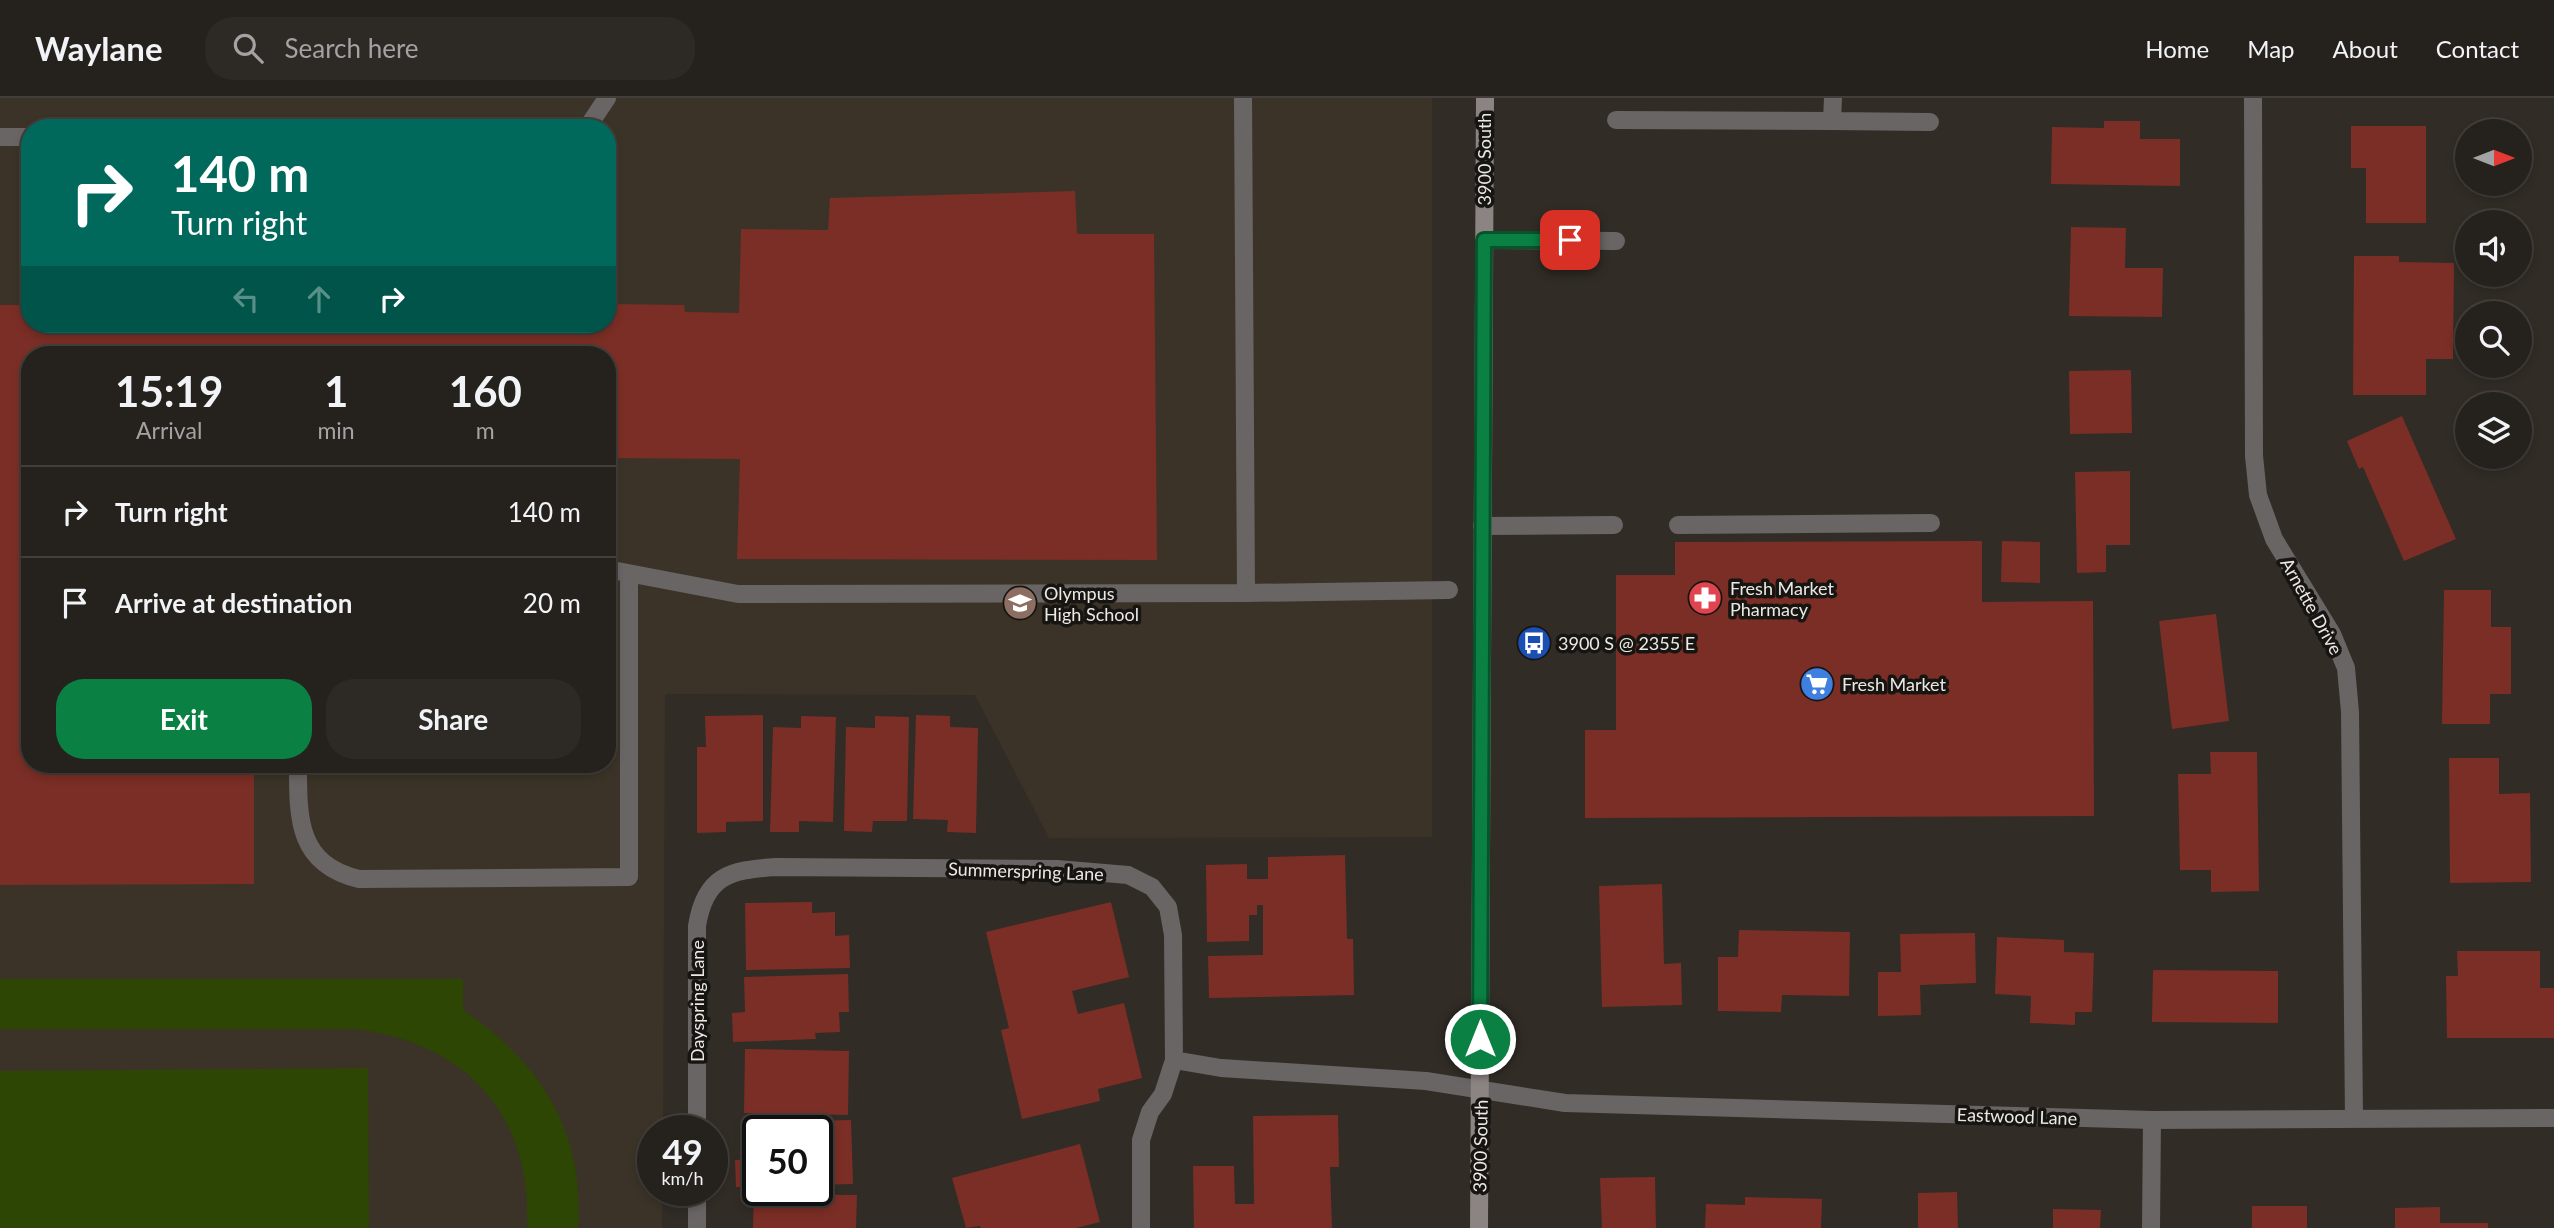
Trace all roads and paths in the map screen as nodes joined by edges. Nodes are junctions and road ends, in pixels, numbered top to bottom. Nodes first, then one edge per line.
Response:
1 (607, 98) edge
2 (1243, 98) edge
3 (1485, 98) edge
4 (1833, 98) edge
5 (2253, 98) edge
6 (593, 119) edge
7 (1616, 120) dead end
8 (1832, 121) junction
9 (1930, 122) dead end
10 (0, 137) edge
11 (21, 137) edge
12 (1484, 240) junction
13 (1616, 241) dead end
14 (1931, 523) dead end
15 (1614, 525) dead end
16 (1678, 525) dead end
17 (1482, 526) junction
18 (616, 571) edge
19 (629, 573) junction
20 (1449, 590) dead end
21 (1246, 593) junction
22 (298, 773) edge
23 (721, 879) joint
24 (1174, 1060) junction
25 (1480, 1091) junction
26 (697, 1115) edge
27 (2354, 1118) junction
28 (2554, 1118) edge
29 (2152, 1120) junction
30 (697, 1206) edge
31 (697, 1228) edge
32 (1141, 1228) edge
33 (1479, 1228) edge
34 (2151, 1228) edge

1 - 6 street
2 - 21 street
3 - 12 main road, 3900 South
4 - 8 street
5 - 27 street, Arnette Drive
7 - 8 street
8 - 9 street
10 - 11 street
12 - 13 street
12 - 17 main road, 3900 South
14 - 16 street
15 - 17 street
17 - 25 main road, 3900 South
18 - 19 street
19 - 21 street
19 - 22 street
20 - 21 street
23 - 24 street, Summerspring Lane
23 - 26 street, Dayspring Lane
24 - 25 street
24 - 32 street, Summerspring Lane
25 - 29 street, Eastwood Lane
25 - 33 main road, 3900 South
27 - 28 street, Eastwood Lane
27 - 29 street, Eastwood Lane
29 - 34 street
30 - 31 street

